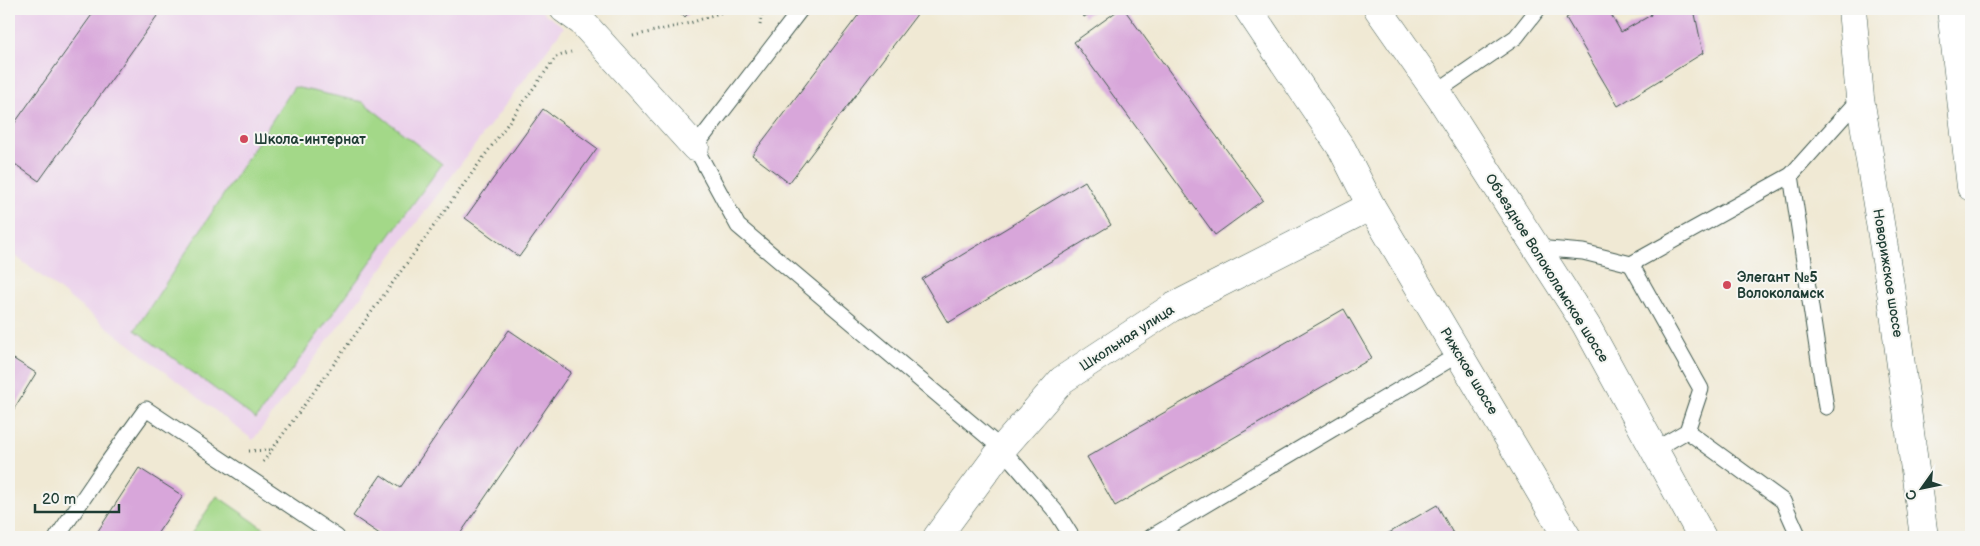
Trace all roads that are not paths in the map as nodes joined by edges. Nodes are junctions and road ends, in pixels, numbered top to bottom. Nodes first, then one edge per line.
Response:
1 (564, 9) edge
2 (801, 9) edge
3 (1248, 9) edge
4 (1378, 9) edge
5 (1538, 9) edge
6 (1852, 9) edge
7 (1951, 9) edge
8 (1971, 69) edge
9 (1436, 92) junction
10 (1860, 98) junction
11 (1962, 105) junction
12 (695, 147) junction
13 (1791, 175) junction
14 (1971, 187) edge
15 (1371, 206) junction
16 (1536, 248) junction
17 (1631, 264) junction
18 (1459, 354) junction
19 (1826, 407) dead end
20 (1688, 431) junction
21 (1002, 450) junction
22 (1654, 450) junction
23 (1562, 536) edge
24 (57, 537) edge
25 (337, 537) edge
26 (937, 537) edge
27 (1072, 537) edge
28 (1151, 537) edge
29 (1702, 537) edge
30 (1799, 537) edge
31 (1924, 537) edge

1 - 12 main road
2 - 12 lane
3 - 15 main road, Рижское шоссе
4 - 9 main road, Объездное Волоколамское шоссе
5 - 9 lane
6 - 10 main road, Новорижское шоссе
7 - 11 main road
8 - 11 main road
9 - 16 main road, Объездное Волоколамское шоссе
10 - 13 lane
10 - 31 main road, Новорижское шоссе
11 - 14 main road
12 - 21 lane
13 - 17 lane
13 - 19 lane
15 - 18 main road, Рижское шоссе
15 - 21 main road, Школьная улица
16 - 17 lane
16 - 22 main road, Объездное Волоколамское шоссе
17 - 20 lane
18 - 23 main road, Рижское шоссе
18 - 28 lane
20 - 22 lane
20 - 30 lane
21 - 26 main road, Школьная улица
21 - 27 lane
22 - 29 main road, Объездное Волоколамское шоссе
24 - 25 lane

